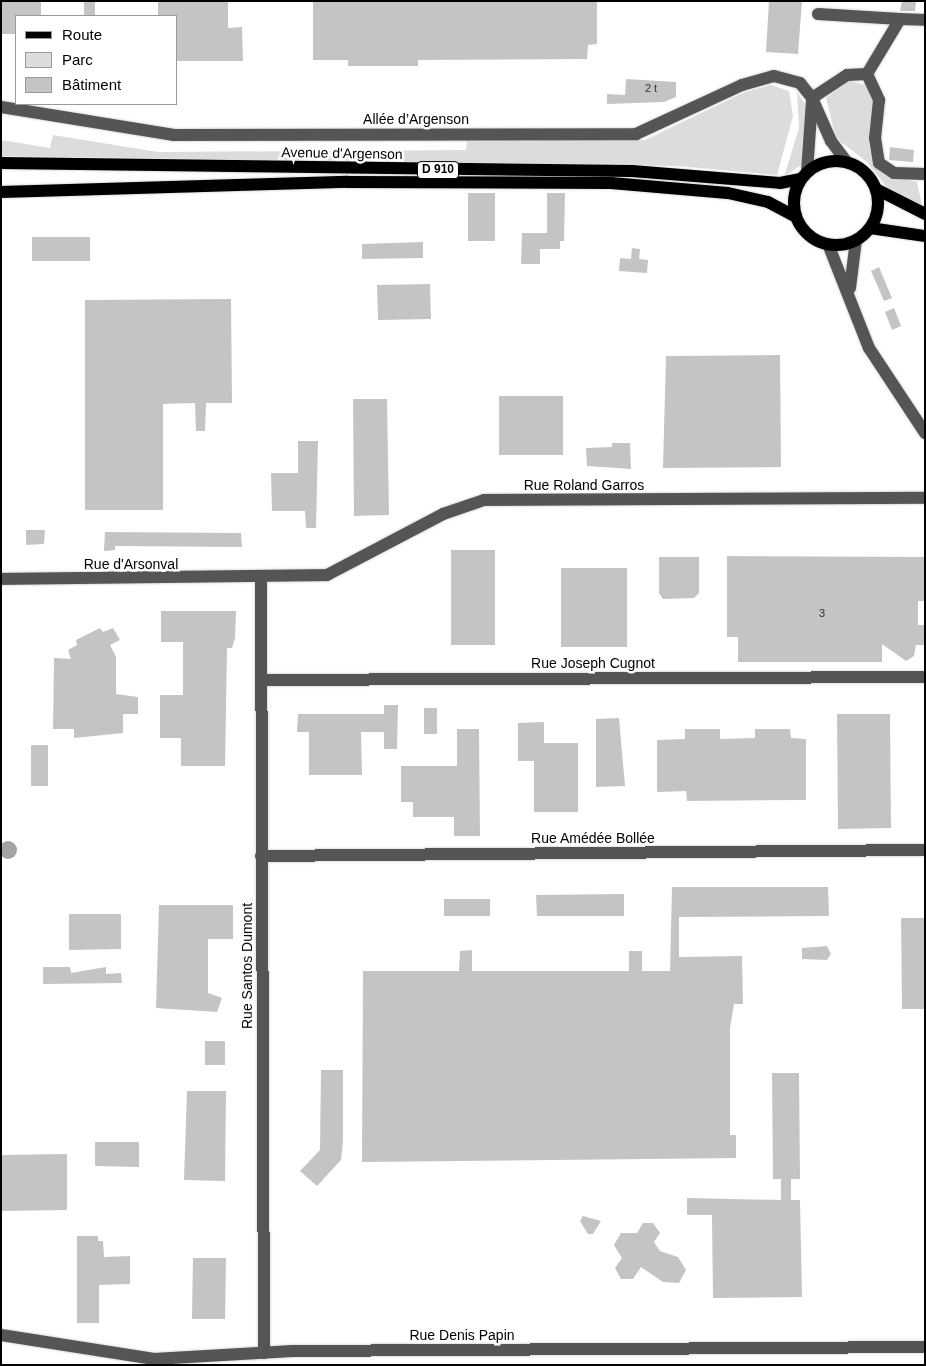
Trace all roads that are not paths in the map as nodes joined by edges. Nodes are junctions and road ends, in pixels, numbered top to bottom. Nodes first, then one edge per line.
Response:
1 (818, 14) dead end
2 (900, 18) junction
3 (925, 20) edge
4 (867, 74) junction
5 (812, 98) junction
6 (1, 107) edge
7 (846, 162) junction
8 (1, 163) edge
9 (925, 174) edge
10 (804, 175) junction
11 (876, 189) junction
12 (1, 192) edge
13 (18, 192) junction
14 (1, 198) edge
15 (925, 214) edge
16 (796, 217) junction
17 (870, 228) junction
18 (925, 236) edge
19 (856, 240) junction
20 (828, 244) junction
21 (850, 293) junction
22 (925, 433) edge
23 (925, 498) edge
24 (261, 578) junction
25 (1, 580) edge
26 (925, 677) edge
27 (261, 680) junction
28 (925, 850) edge
29 (261, 856) junction
30 (1, 1335) edge
31 (925, 1347) edge
32 (264, 1353) junction

1 - 2 street
2 - 3 street
2 - 4 street
4 - 5 street
4 - 9 street
5 - 6 street, Allée d’Argenson
5 - 7 street, Allée d’Argenson
5 - 10 street
7 - 10 main road
7 - 11 main road
8 - 10 main road, Avenue d'Argenson / D 910
10 - 16 main road
11 - 15 main road
11 - 17 main road
12 - 13 main road, Avenue d'Argenson / D 910
13 - 14 street
13 - 16 main road, Avenue d'Argenson / D 910
16 - 20 main road
17 - 18 main road
17 - 19 main road
19 - 20 main road
19 - 21 street
20 - 21 street
21 - 22 street
23 - 24 street, Rue Roland Garros
24 - 25 street, Rue d'Arsonval
24 - 27 street, Rue Santos Dumont
26 - 27 street, Rue Joseph Cugnot
27 - 29 street, Rue Santos Dumont
28 - 29 street, Rue Amédée Bollée
29 - 32 street, Rue Santos Dumont
30 - 32 street, Rue Denis Papin
31 - 32 street, Rue Denis Papin

